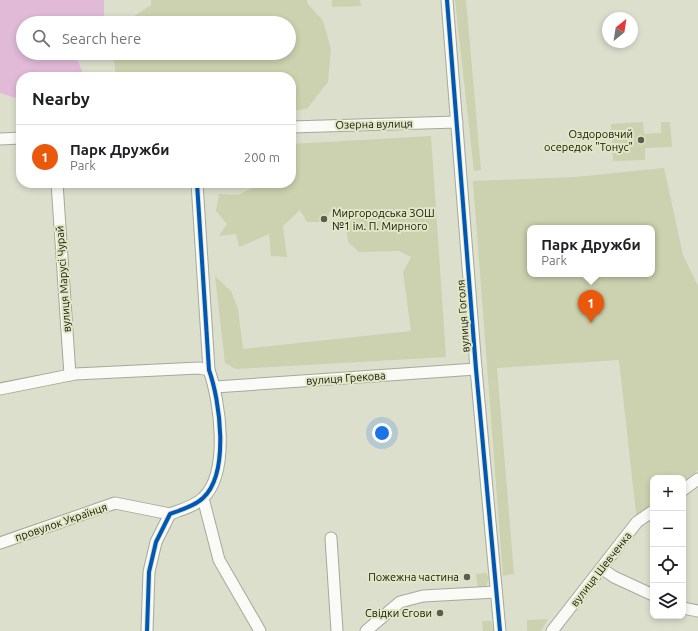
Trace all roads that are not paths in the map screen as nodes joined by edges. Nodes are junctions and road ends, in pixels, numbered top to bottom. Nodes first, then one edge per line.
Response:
1 (447, 0) edge
2 (457, 122) junction
3 (296, 127) edge
4 (16, 138) edge
5 (0, 139) edge
6 (57, 188) edge
7 (197, 188) edge
8 (476, 369) junction
9 (209, 370) junction
10 (70, 375) junction
11 (215, 387) junction
12 (0, 389) edge
13 (698, 479) edge
14 (686, 488) edge
15 (203, 498) junction
16 (650, 513) edge
17 (170, 514) junction
18 (331, 538) dead end
19 (0, 543) edge
20 (601, 568) junction
21 (496, 592) junction
22 (650, 594) edge
23 (686, 609) edge
24 (698, 611) edge
25 (147, 631) edge
26 (260, 631) edge
27 (337, 631) edge
28 (366, 631) edge
29 (500, 631) edge
30 (552, 631) edge

1 - 2 street, вулиця Гоголя
2 - 3 street, Озерна вулиця
2 - 8 street, вулиця Гоголя
4 - 5 street
6 - 10 street, вулиця Марусі Чурай
7 - 9 street
8 - 11 street, вулиця Грекова
8 - 21 street, вулиця Гоголя
9 - 10 street
9 - 11 street
10 - 12 street
11 - 15 street
13 - 14 street
15 - 17 street
15 - 26 street
16 - 20 street, вулиця Шевченка
17 - 19 street, провулок Українця
17 - 25 street
18 - 27 street
20 - 22 street
20 - 30 street, вулиця Шевченка
21 - 28 street
21 - 29 street, вулиця Гоголя
23 - 24 street

